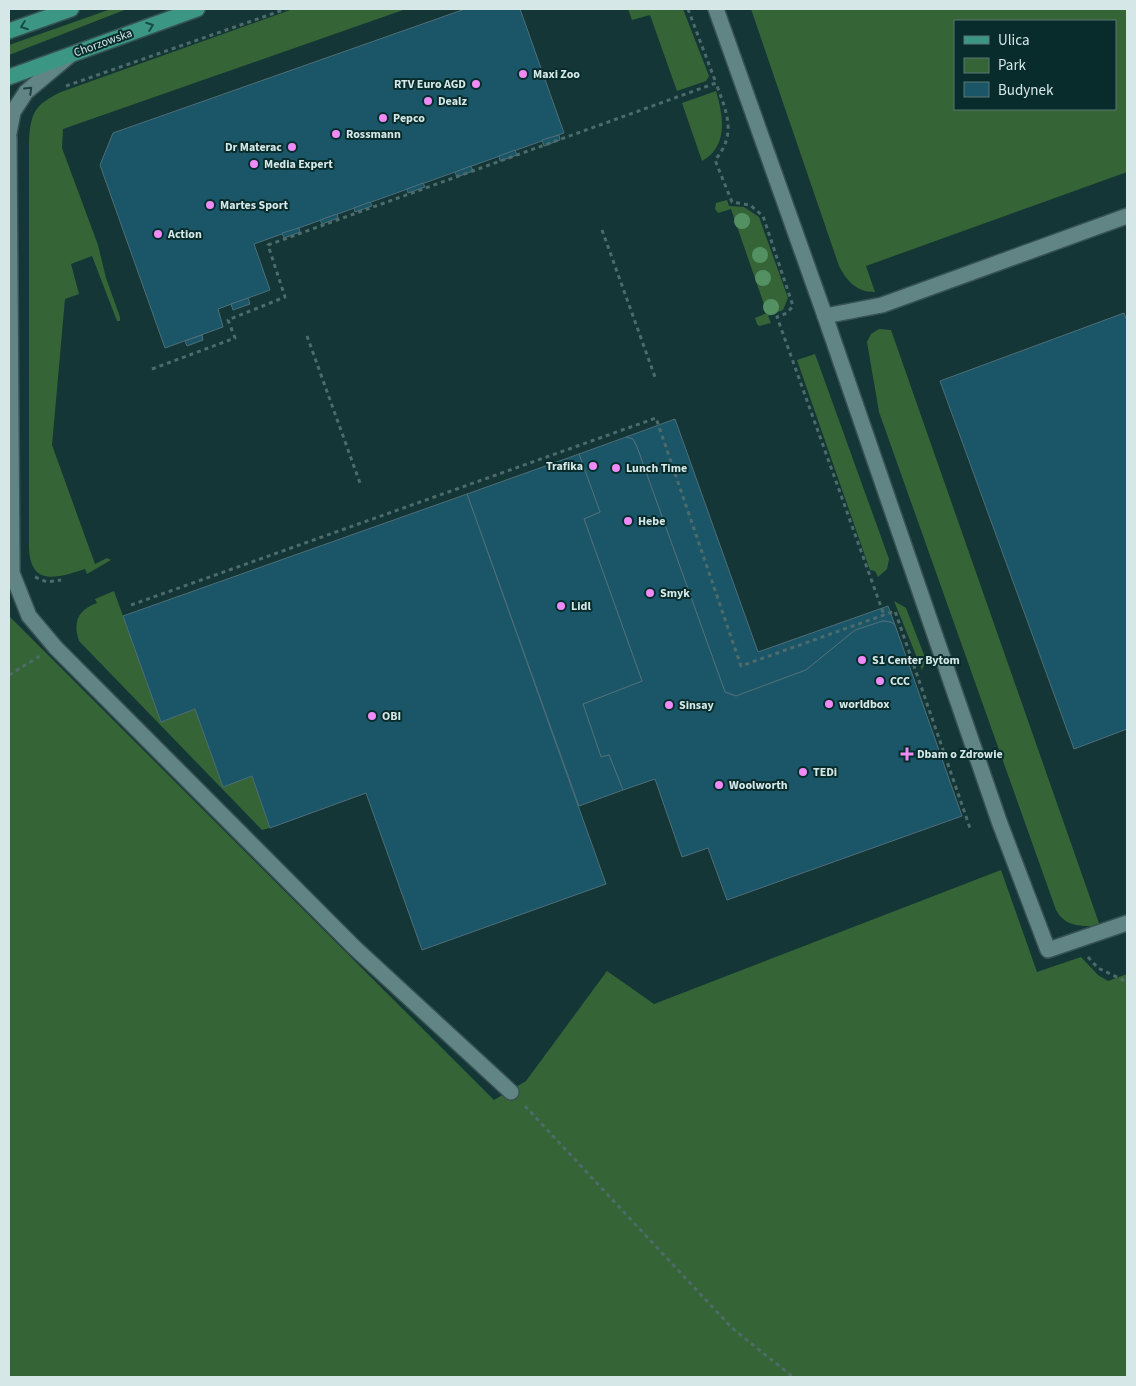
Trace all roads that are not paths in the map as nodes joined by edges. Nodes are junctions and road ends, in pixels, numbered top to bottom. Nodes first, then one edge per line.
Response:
1 (72, 9) edge
2 (197, 9) edge
3 (716, 9) edge
4 (9, 31) edge
5 (72, 54) junction
6 (9, 77) edge
7 (9, 133) edge
8 (9, 137) edge
9 (9, 158) edge
10 (1127, 216) edge
11 (825, 316) junction
12 (1127, 923) edge
13 (511, 1092) road end

1 -> 4 main road
5 -> 2 main road, Chorzowska
3 - 11 lane
5 - 6 main road, Chorzowska
7 -> 5 lane
8 - 9 lane
9 - 13 lane
10 - 11 lane
11 - 12 lane

